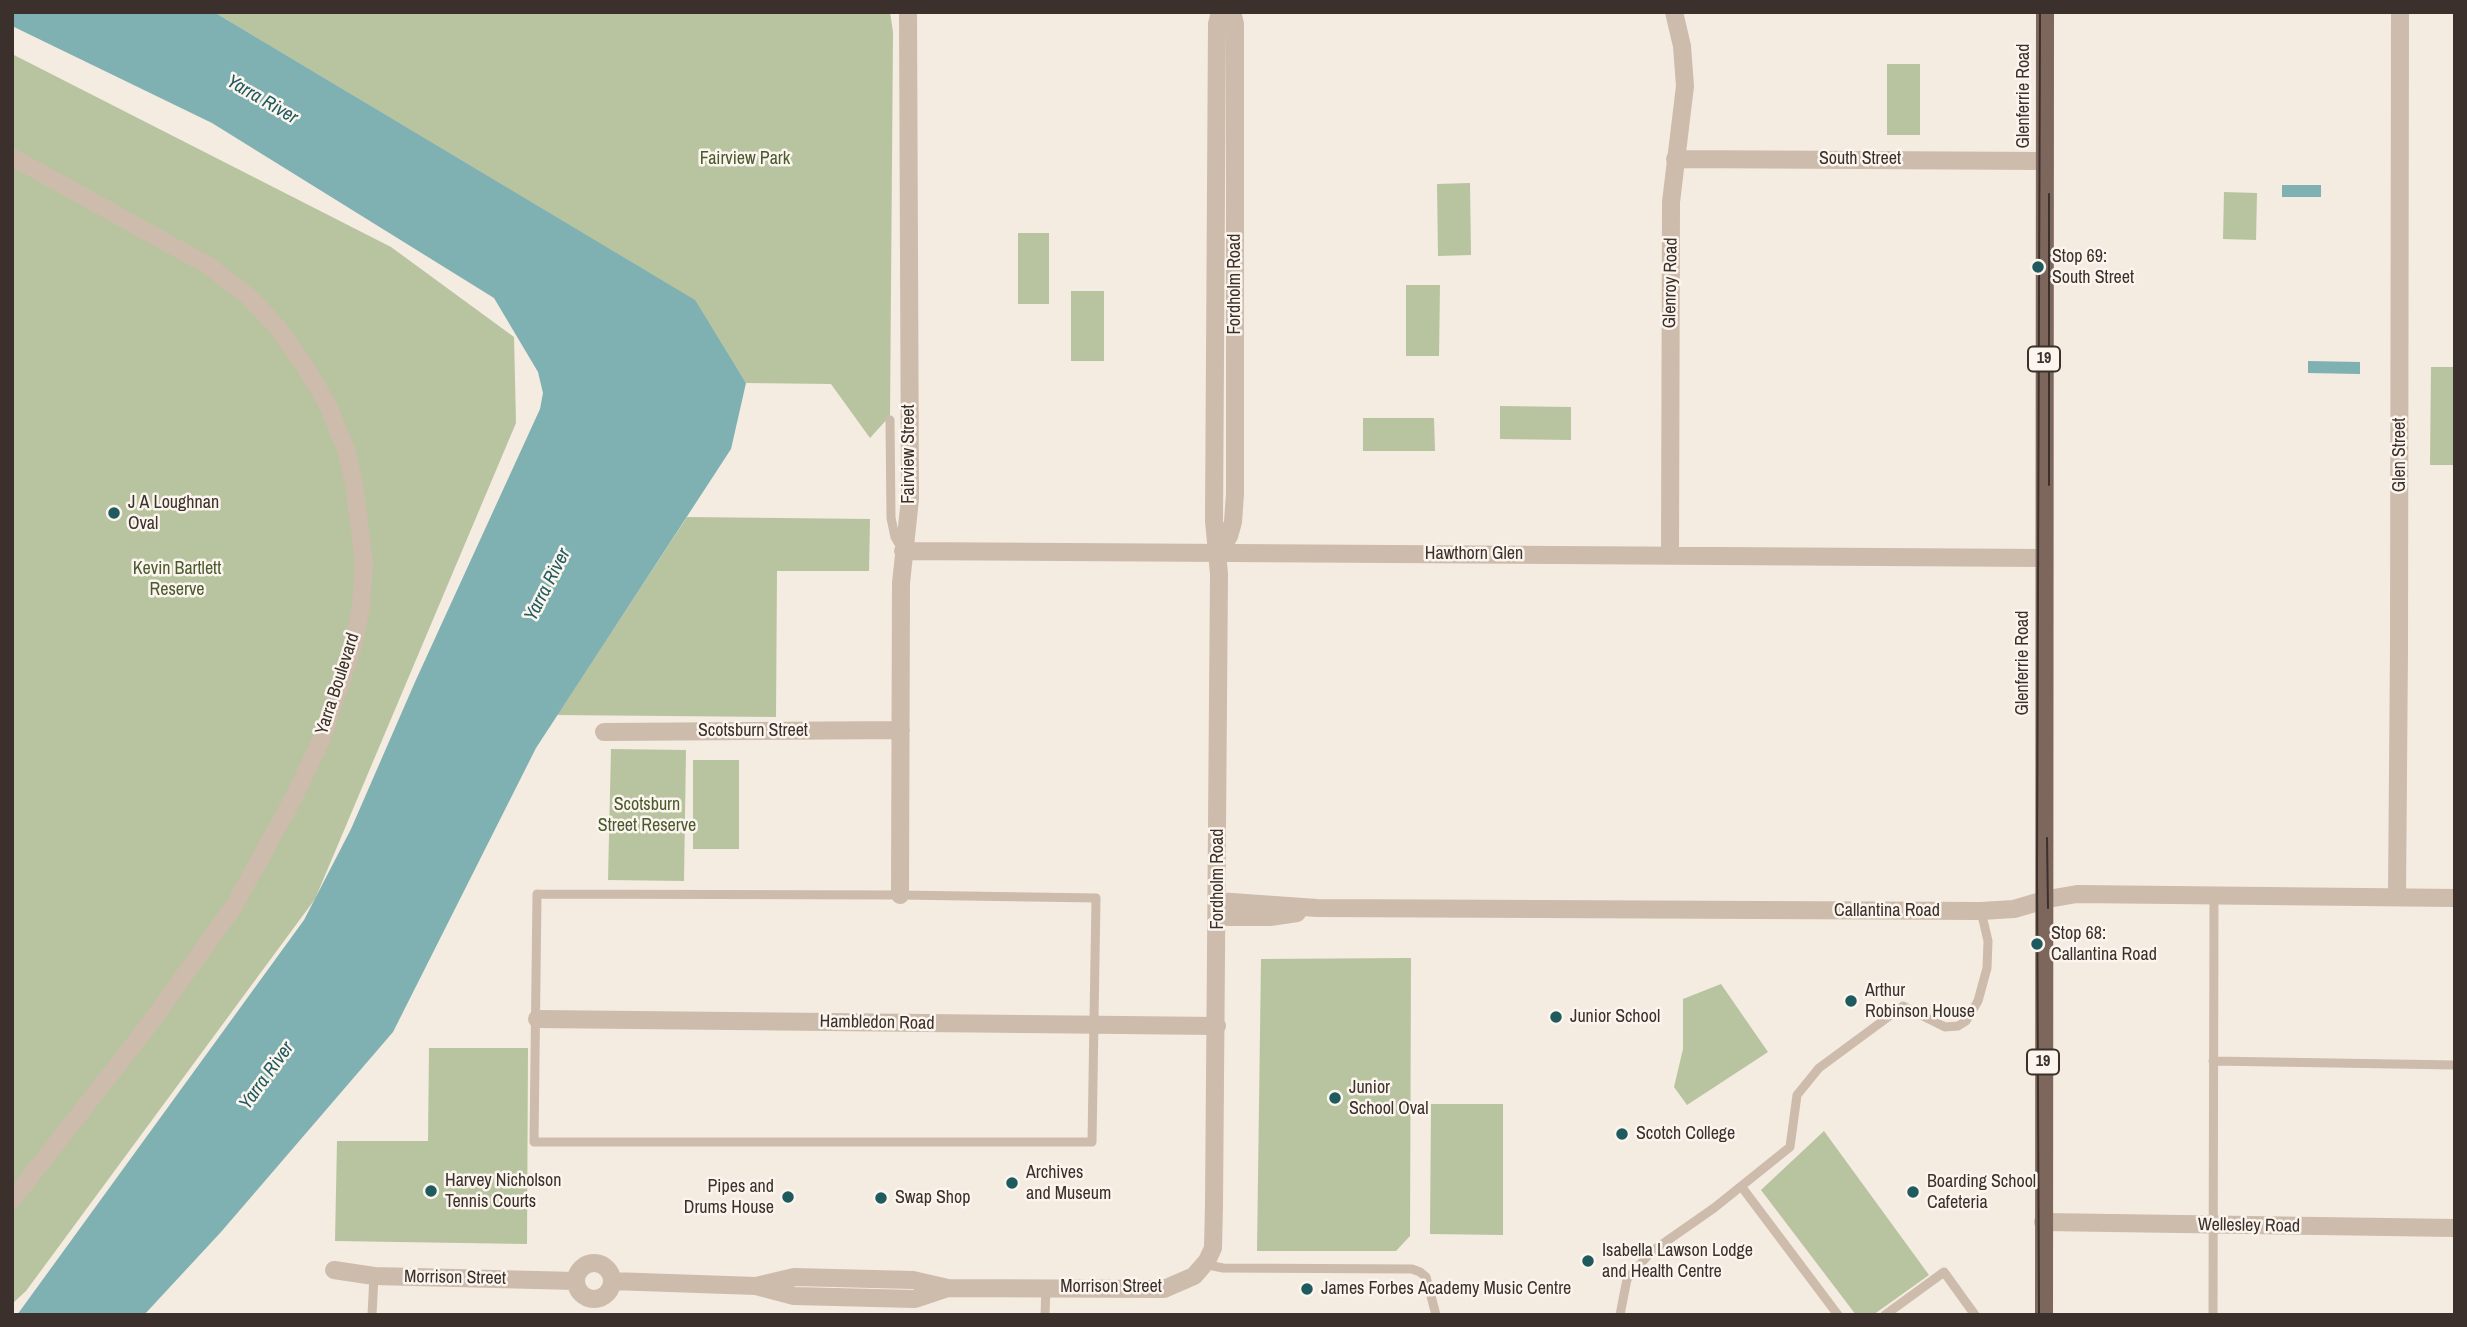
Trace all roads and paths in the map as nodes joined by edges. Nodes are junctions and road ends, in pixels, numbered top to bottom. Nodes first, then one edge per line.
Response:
1 (908, 12) edge
2 (1220, 12) edge
3 (1232, 12) edge
4 (1675, 12) edge
5 (2045, 12) edge
6 (2400, 12) edge
7 (12, 157) edge
8 (1675, 159) junction
9 (2045, 160) junction
10 (890, 421) dead end
11 (903, 551) junction
12 (1219, 553) junction
13 (1670, 555) junction
14 (2044, 558) junction
15 (901, 730) junction
16 (604, 732) dead end
17 (900, 895) junction
18 (2214, 895) junction
19 (2397, 897) junction
20 (2455, 898) edge
21 (2043, 901) junction
22 (1217, 909) junction
23 (1982, 911) junction
24 (537, 1019) junction
25 (1093, 1026) junction
26 (1217, 1026) junction
27 (2213, 1061) junction
28 (2455, 1065) edge
29 (1741, 1186) junction
30 (12, 1200) edge
31 (2043, 1222) junction
32 (2213, 1225) junction
33 (2455, 1228) edge
34 (1207, 1261) junction
35 (334, 1270) dead end
36 (374, 1276) junction
37 (576, 1281) junction
38 (612, 1281) junction
39 (1046, 1287) junction
40 (372, 1315) edge
41 (1045, 1315) edge
42 (1436, 1315) edge
43 (1620, 1315) edge
44 (1838, 1315) edge
45 (1885, 1315) edge
46 (1975, 1315) edge
47 (2044, 1315) edge
48 (2213, 1315) edge

1 - 11 street, Fairview Street
2 - 12 street, Fordholm Road
3 - 12 street, Fordholm Road
4 - 8 street, Glenroy Road
5 - 9 main road, Glenferrie Road / 19
6 - 19 street, Glen Street
7 - 30 street, Yarra Boulevard
8 - 9 street, South Street
8 - 13 street, Glenroy Road
9 - 14 main road, Glenferrie Road / 19
10 - 11 lane
11 - 12 street, Hawthorn Glen
11 - 15 street, Fairview Street
12 - 13 street, Hawthorn Glen
12 - 22 street, Fordholm Road
13 - 14 street, Hawthorn Glen
14 - 21 main road, Glenferrie Road / 19
15 - 16 street, Scotsburn Street
15 - 17 street, Fairview Street
17 - 24 lane
17 - 25 lane
18 - 19 street, Callantina Road
18 - 21 street, Callantina Road
18 - 27 lane
19 - 20 street, Callantina Road
21 - 23 street, Callantina Road
21 - 31 main road, Glenferrie Road / 19
22 - 23 street, Callantina Road
22 - 26 street, Fordholm Road
23 - 29 lane
24 - 25 street, Hambledon Road
24 - 25 lane
25 - 26 street, Hambledon Road
26 - 34 street, Fordholm Road
27 - 28 lane
27 - 32 lane
29 - 43 lane
29 - 44 lane
31 - 32 street, Wellesley Road
31 - 47 main road, Glenferrie Road / 19
32 - 33 street, Wellesley Road
32 - 48 lane
34 - 39 street, Morrison Street
34 - 42 lane
35 - 36 street, Morrison Street
36 - 37 street, Morrison Street
36 - 40 lane
37 - 38 street
37 - 38 street
38 - 39 street, Morrison Street
39 - 41 lane
45 - 46 lane

